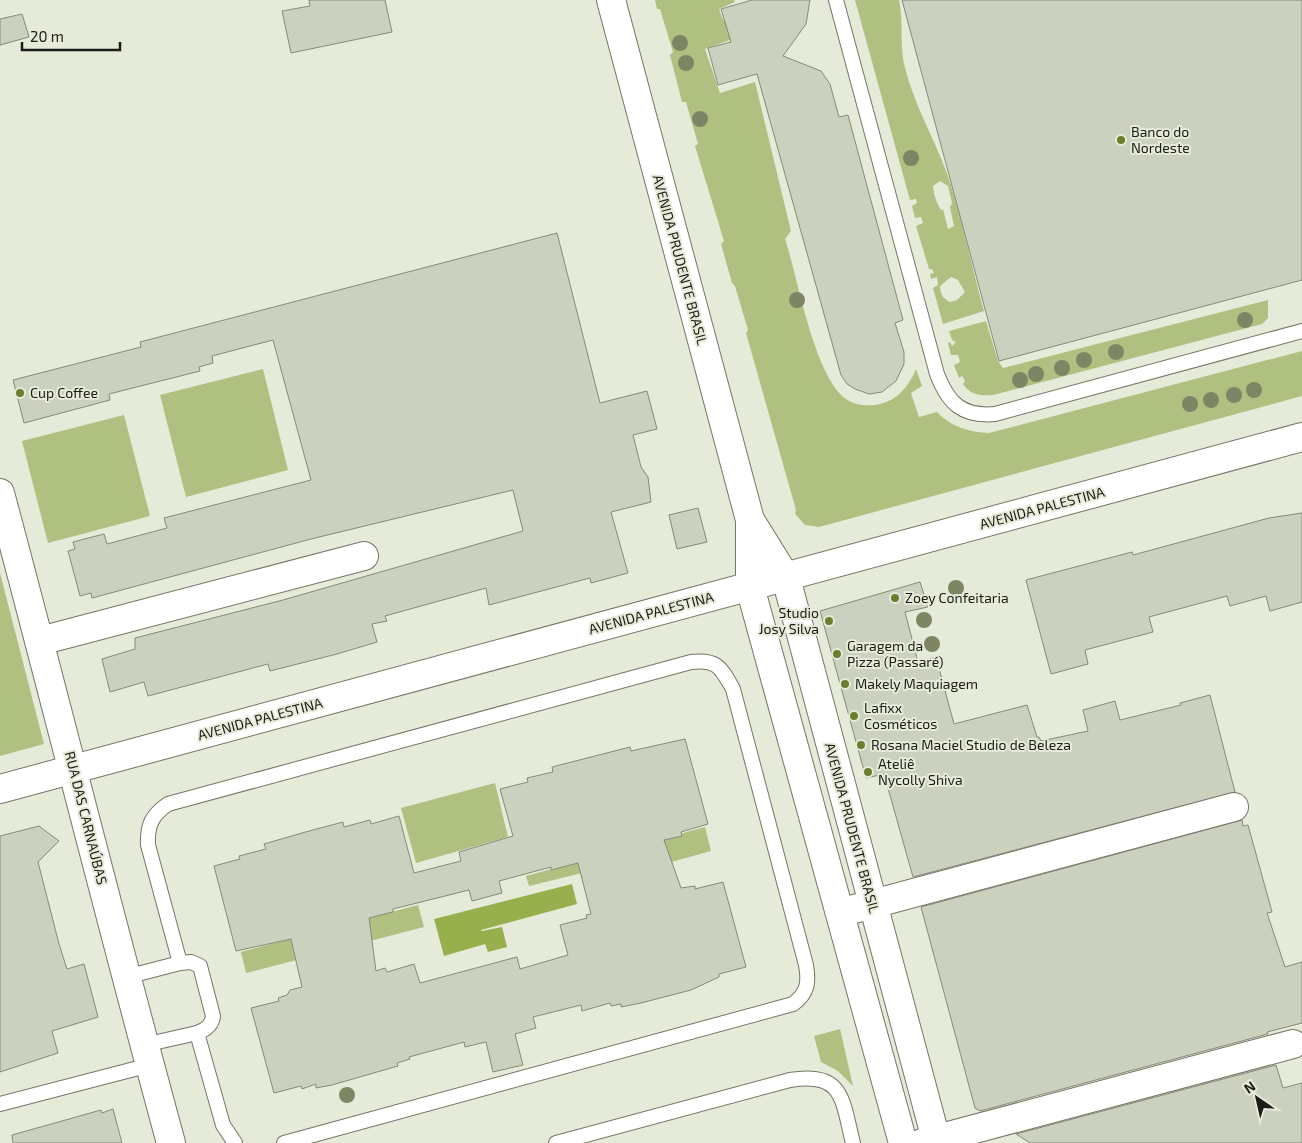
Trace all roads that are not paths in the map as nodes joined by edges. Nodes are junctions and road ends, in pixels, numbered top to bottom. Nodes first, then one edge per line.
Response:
1 (611, 0) edge
2 (836, 0) edge
3 (1302, 332) edge
4 (1302, 437) edge
5 (0, 493) edge
6 (750, 520) junction
7 (364, 556) dead end
8 (786, 578) junction
9 (750, 586) junction
10 (40, 641) junction
11 (74, 770) junction
12 (0, 789) edge
13 (1234, 807) dead end
14 (872, 904) junction
15 (841, 913) junction
16 (180, 964) junction
17 (126, 977) junction
18 (197, 1033) junction
19 (1293, 1044) dead end
20 (147, 1055) junction
21 (0, 1104) edge
22 (932, 1142) edge
23 (171, 1143) edge
24 (235, 1143) edge
25 (284, 1143) edge
26 (556, 1143) edge
27 (853, 1143) edge
28 (903, 1143) edge

1 - 6 street, AVENIDA PRUDENTE BRASIL
2 - 3 lane
4 - 8 street, AVENIDA PALESTINA
5 - 10 street, RUA DAS CARNAÚBAS
6 - 8 street, AVENIDA PRUDENTE BRASIL
6 - 9 street, AVENIDA PRUDENTE BRASIL
7 - 10 street
8 - 9 street, AVENIDA PALESTINA
8 - 14 street, AVENIDA PRUDENTE BRASIL
9 - 11 street, AVENIDA PALESTINA
9 - 15 street, AVENIDA PRUDENTE BRASIL
10 - 11 street, RUA DAS CARNAÚBAS
11 - 12 street, AVENIDA PALESTINA
11 - 17 street, RUA DAS CARNAÚBAS
13 - 14 street
14 - 15 street
14 - 22 street, AVENIDA PRUDENTE BRASIL
15 - 28 street, AVENIDA PRUDENTE BRASIL
16 - 17 lane
16 - 18 lane
16 - 25 lane
17 - 20 street, RUA DAS CARNAÚBAS
18 - 20 lane
18 - 24 lane
19 - 22 street
20 - 21 lane
20 - 23 street, RUA DAS CARNAÚBAS
26 - 27 lane

